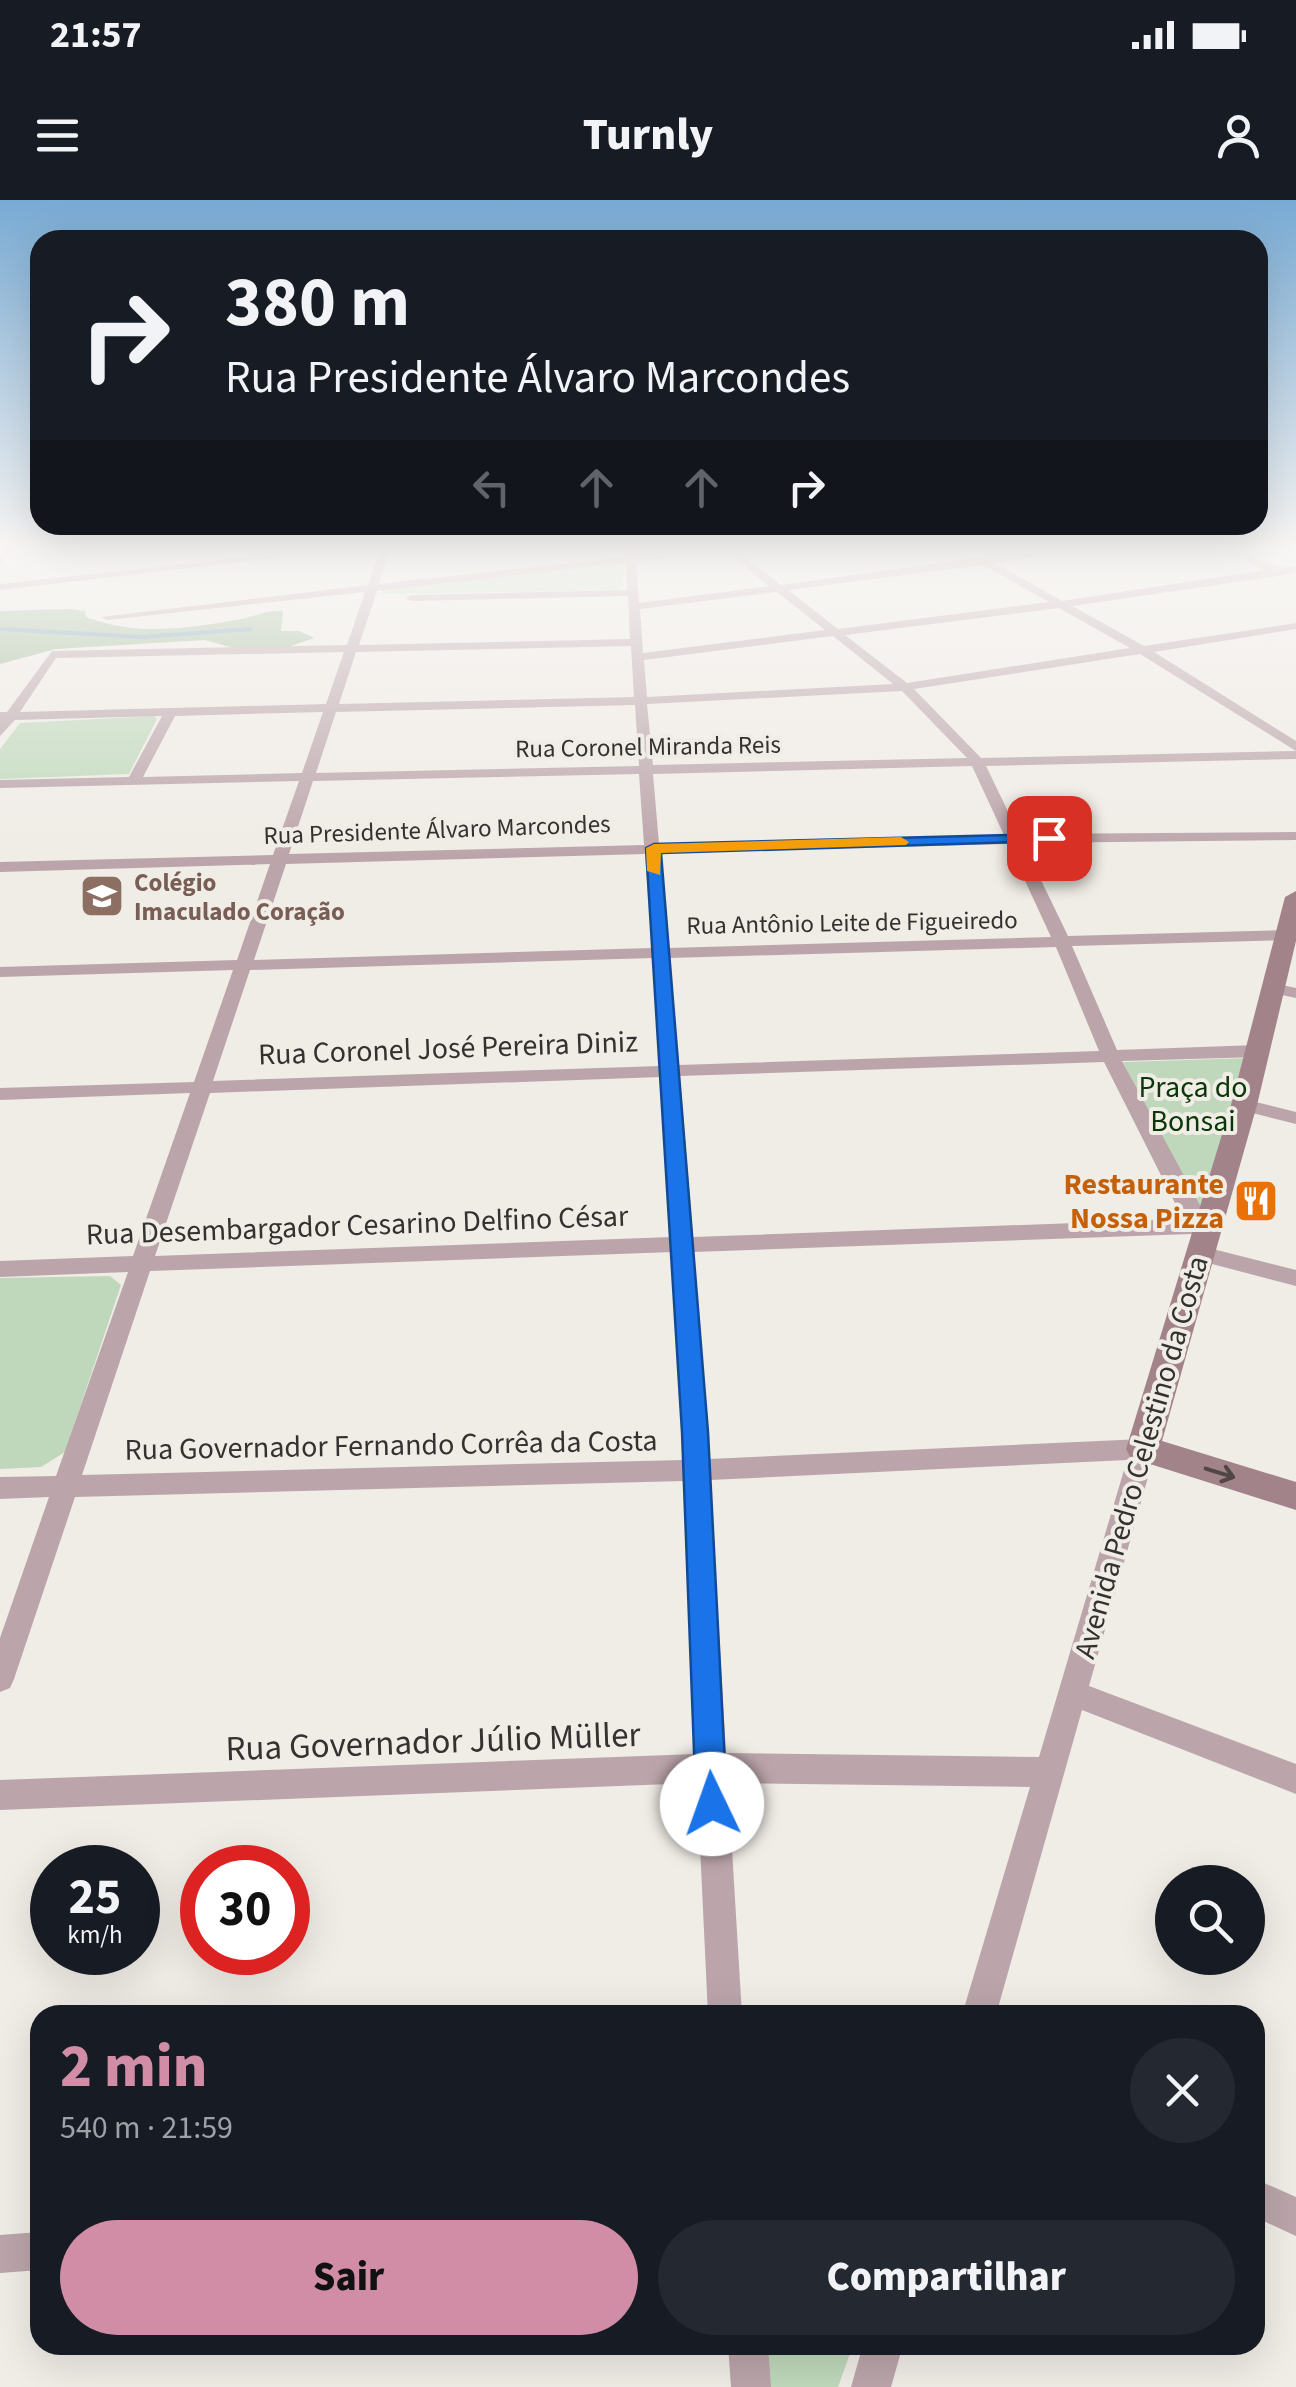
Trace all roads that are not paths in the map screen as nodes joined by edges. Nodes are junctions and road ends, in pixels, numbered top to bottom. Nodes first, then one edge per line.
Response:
1 (178, 652) edge
2 (351, 652) edge
3 (638, 652) edge
4 (860, 652) edge
5 (1127, 652) edge
6 (1143, 652) edge
7 (904, 687) junction
8 (638, 702) junction
9 (332, 706) junction
10 (170, 712) junction
11 (5, 716) edge
12 (0, 732) edge
13 (1296, 751) edge
14 (976, 760) junction
15 (644, 771) junction
16 (308, 776) junction
17 (134, 781) junction
18 (0, 784) edge
19 (1296, 836) edge
20 (1014, 838) junction
21 (654, 848) junction
22 (279, 859) junction
23 (0, 867) edge
24 (1296, 897) edge
25 (1286, 936) junction
26 (1062, 942) junction
27 (660, 952) junction
28 (244, 965) junction
29 (0, 972) edge
30 (1285, 991) edge
31 (1258, 1052) junction
32 (1110, 1056) junction
33 (669, 1071) junction
34 (202, 1087) junction
35 (0, 1094) edge
36 (1244, 1105) junction
37 (1296, 1118) edge
38 (1201, 1238) junction
39 (683, 1242) junction
40 (143, 1266) junction
41 (0, 1269) edge
42 (1296, 1278) edge
43 (1143, 1449) junction
44 (697, 1470) junction
45 (64, 1486) junction
46 (0, 1488) edge
47 (1296, 1496) edge
48 (0, 1679) edge
49 (1072, 1693) junction
50 (709, 1768) junction
51 (1050, 1772) junction
52 (1296, 1778) edge
53 (0, 1795) edge
54 (723, 2005) edge
55 (981, 2005) edge
56 (1265, 2203) edge
57 (1296, 2217) edge
58 (30, 2252) edge
59 (0, 2254) edge
60 (749, 2355) edge
61 (880, 2355) edge
62 (751, 2387) edge
63 (871, 2387) edge

1 - 11 street
2 - 9 street
3 - 8 street
4 - 7 street
5 - 7 street
6 - 13 street
7 - 8 street
7 - 14 street
8 - 9 street
8 - 15 street
9 - 10 street
9 - 16 street
10 - 11 street
10 - 17 street
11 - 12 street
13 - 14 street, Rua Coronel Miranda Reis
14 - 15 street, Rua Coronel Miranda Reis
14 - 20 street
15 - 16 street, Rua Coronel Miranda Reis
15 - 21 street
16 - 17 street, Rua Coronel Miranda Reis
16 - 22 street
17 - 18 street, Rua Coronel Miranda Reis
19 - 20 street, Rua Presidente Álvaro Marcondes
20 - 21 street, Rua Presidente Álvaro Marcondes
20 - 26 street
21 - 22 street, Rua Presidente Álvaro Marcondes
21 - 27 street
22 - 23 street, Rua Presidente Álvaro Marcondes
22 - 28 street
24 - 25 street, Avenida Pedro Celestino da Costa
25 - 26 street, Rua Antônio Leite de Figueiredo
25 - 30 street, Avenida Pedro Celestino da Costa
26 - 27 street, Rua Antônio Leite de Figueiredo
26 - 32 street
27 - 28 street, Rua Antônio Leite de Figueiredo
27 - 33 street
28 - 29 street, Rua Antônio Leite de Figueiredo
28 - 34 street
30 - 31 street, Avenida Pedro Celestino da Costa
31 - 32 street, Rua Coronel José Pereira Diniz
31 - 36 street, Avenida Pedro Celestino da Costa
32 - 33 street, Rua Coronel José Pereira Diniz
32 - 38 street
33 - 34 street, Rua Coronel José Pereira Diniz
33 - 39 street
34 - 35 street, Rua Coronel José Pereira Diniz
34 - 40 street
36 - 37 street
36 - 38 street, Avenida Pedro Celestino da Costa
38 - 39 street, Rua Desembargador Cesarino Delfino César
38 - 42 street, Rua Desembargador Cesarino Delfino César
38 - 43 street, Avenida Pedro Celestino da Costa
39 - 40 street, Rua Desembargador Cesarino Delfino César
39 - 44 street
40 - 41 street, Rua Desembargador Cesarino Delfino César
40 - 45 street
43 - 44 street, Rua Governador Fernando Corrêa da Costa
43 -> 47 street
43 - 49 street, Avenida Pedro Celestino da Costa
44 - 45 street, Rua Governador Fernando Corrêa da Costa
44 - 50 street
45 - 46 street, Rua Governador Fernando Corrêa da Costa
45 - 48 street
49 - 51 street, Avenida Pedro Celestino da Costa
49 - 52 street
50 - 51 street, Rua Governador Júlio Müller
50 - 53 street, Rua Governador Júlio Müller
50 - 54 street
51 - 55 street, Avenida Pedro Celestino da Costa
56 - 57 street
58 - 59 street
60 - 62 street
61 - 63 street

